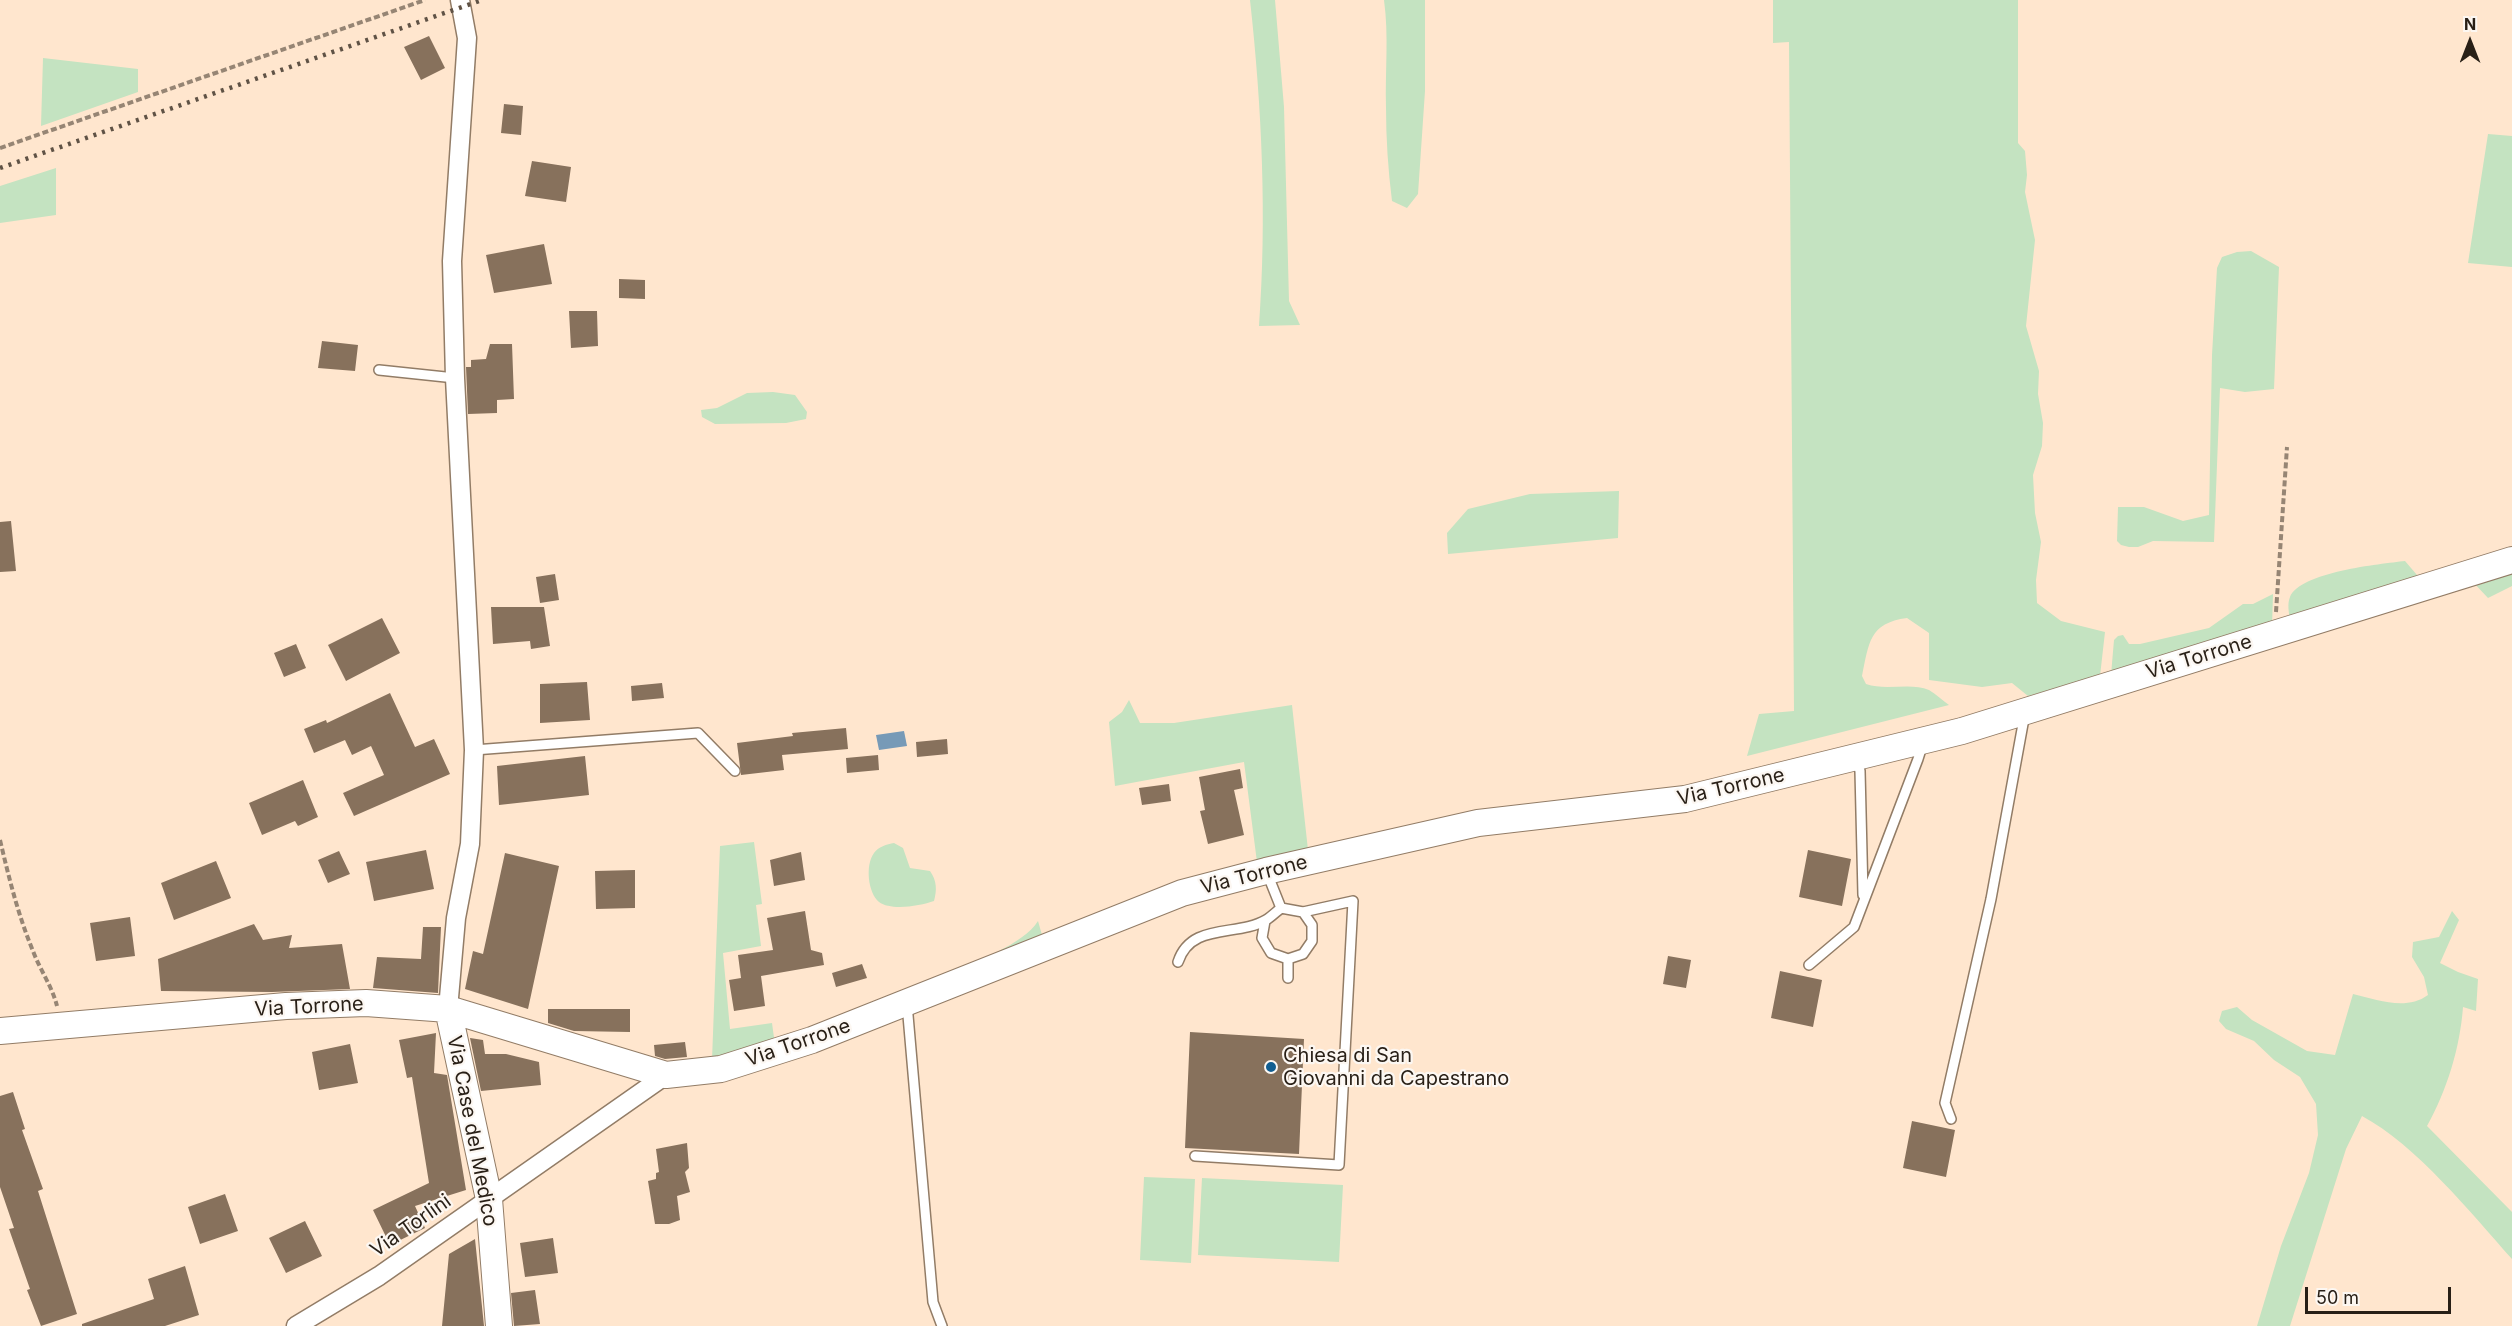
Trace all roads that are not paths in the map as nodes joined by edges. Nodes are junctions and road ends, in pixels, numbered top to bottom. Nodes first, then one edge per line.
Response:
1 (460, 0) edge
2 (379, 370) dead end
3 (454, 378) junction
4 (2512, 560) edge
5 (2026, 711) junction
6 (1923, 740) junction
7 (474, 750) junction
8 (1855, 757) junction
9 (735, 771) dead end
10 (1266, 870) junction
11 (1863, 902) junction
12 (1281, 908) junction
13 (1303, 912) junction
14 (1265, 921) junction
15 (1288, 959) junction
16 (1178, 962) dead end
17 (1809, 964) dead end
18 (1288, 978) dead end
19 (907, 1002) junction
20 (448, 1009) junction
21 (0, 1031) edge
22 (666, 1075) junction
23 (1951, 1119) dead end
24 (1195, 1156) dead end
25 (489, 1199) junction
26 (296, 1326) edge
27 (499, 1326) edge
28 (942, 1326) edge

1 - 3 street
2 - 3 lane
3 - 7 street
4 - 5 main road, Via Torrone
5 - 6 main road, Via Torrone
5 - 23 lane
6 - 8 main road, Via Torrone
6 - 11 lane
7 - 9 lane
7 - 20 street
8 - 10 main road, Via Torrone
8 - 11 lane
10 - 12 lane
10 - 19 main road, Via Torrone
11 - 17 lane
12 - 13 lane
12 - 14 lane
13 - 15 lane
13 - 24 lane
14 - 15 lane
14 - 16 lane
15 - 18 lane
19 - 22 main road, Via Torrone
19 - 28 lane
20 - 21 main road, Via Torrone
20 - 22 main road, Via Torrone
20 - 25 main road, Via Case del Medico
22 - 25 street, Via Torlini
25 - 26 street, Via Torlini
25 - 27 main road, Via Case del Medico

